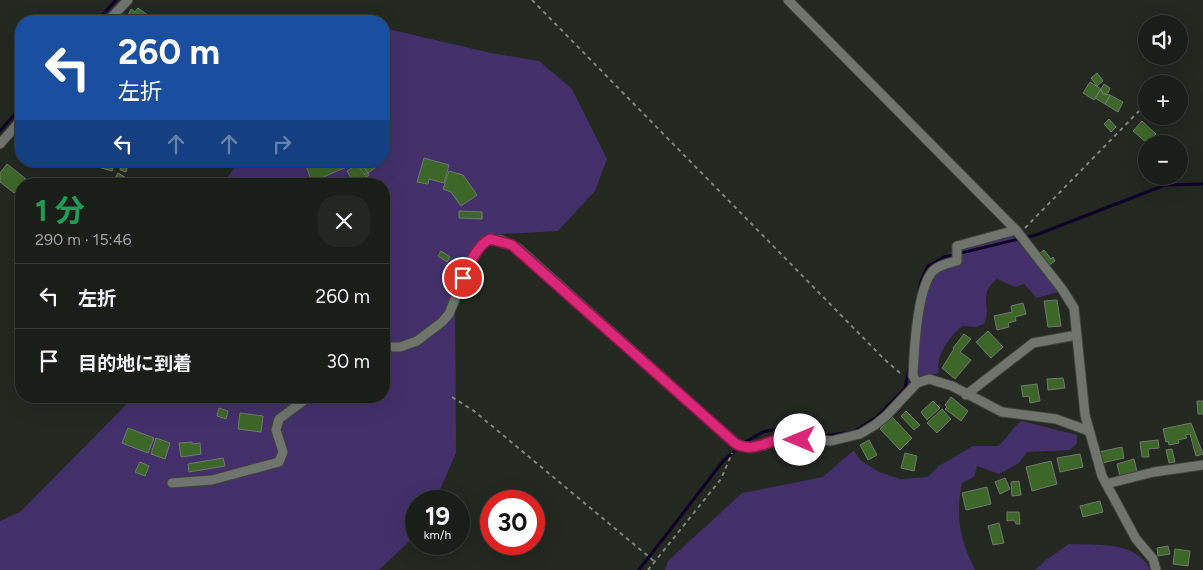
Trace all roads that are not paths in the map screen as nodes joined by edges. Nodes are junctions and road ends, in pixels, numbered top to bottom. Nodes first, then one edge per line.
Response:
1 (128, 0) edge
2 (788, 0) edge
3 (114, 15) edge
4 (15, 127) edge
5 (0, 144) edge
6 (1017, 232) junction
7 (1077, 334) junction
8 (390, 347) edge
9 (917, 383) junction
10 (966, 395) junction
11 (301, 403) edge
12 (1089, 431) junction
13 (1203, 466) edge
14 (172, 483) dead end
15 (1106, 484) junction
16 (1156, 570) edge

1 - 3 street
2 - 6 street
4 - 5 street
6 - 7 street
6 - 9 street
7 - 10 street
7 - 12 street
8 - 9 street
9 - 10 street
10 - 12 street
11 - 14 street
12 - 15 street
13 - 15 street
15 - 16 street

